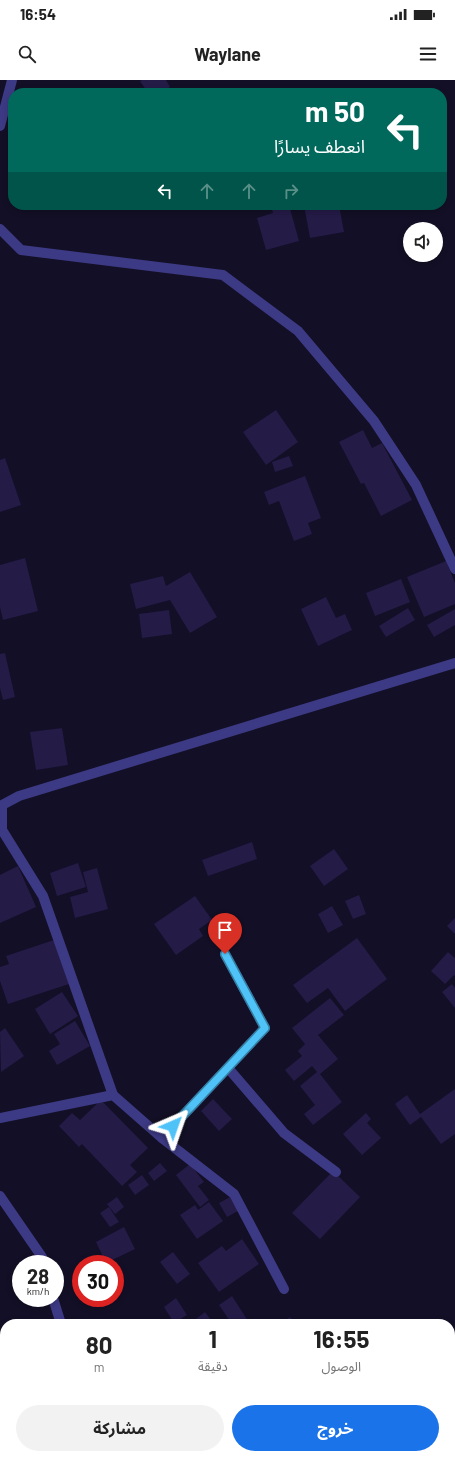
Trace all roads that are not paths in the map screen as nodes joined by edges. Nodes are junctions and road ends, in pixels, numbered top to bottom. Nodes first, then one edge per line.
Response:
1 (8, 95) edge
2 (0, 126) edge
3 (0, 229) edge
4 (455, 569) edge
5 (455, 663) edge
6 (225, 954) dead end
7 (228, 1068) junction
8 (113, 1094) junction
9 (0, 1118) edge
10 (162, 1138) junction
11 (336, 1172) dead end
12 (0, 1196) edge
13 (41, 1255) edge
14 (284, 1289) dead end
15 (56, 1307) edge
16 (60, 1319) edge

1 - 2 street
3 - 4 street
5 - 8 street
6 - 7 street
7 - 10 street
7 - 11 street
8 - 9 street
8 - 10 street
10 - 14 street
12 - 13 street
15 - 16 street

